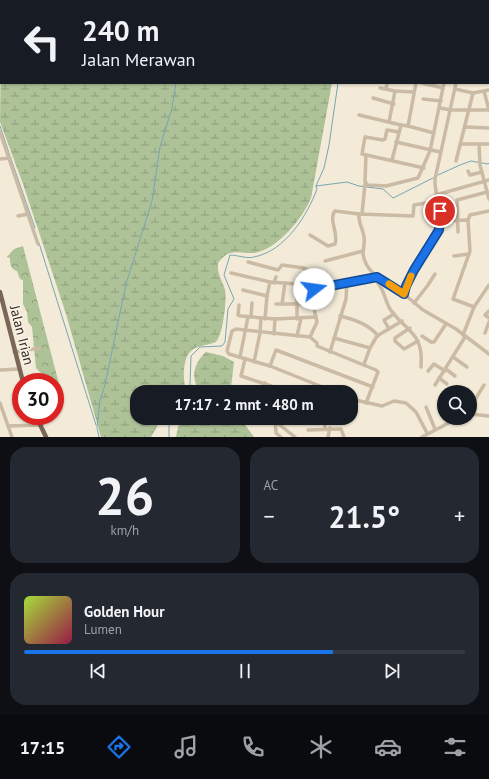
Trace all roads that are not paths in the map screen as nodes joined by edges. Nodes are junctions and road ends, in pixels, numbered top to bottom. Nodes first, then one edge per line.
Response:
1 (387, 84) edge
2 (416, 84) edge
3 (427, 84) edge
4 (444, 84) edge
5 (456, 84) edge
6 (380, 88) dead end
7 (443, 88) junction
8 (386, 89) junction
9 (455, 89) junction
10 (395, 90) junction
11 (489, 90) edge
12 (484, 91) junction
13 (414, 92) junction
14 (473, 93) junction
15 (373, 98) dead end
16 (423, 99) dead end
17 (441, 101) junction
18 (394, 104) junction
19 (440, 108) junction
20 (489, 109) edge
21 (451, 110) junction
22 (469, 111) junction
23 (359, 115) dead end
24 (389, 122) junction
25 (401, 125) junction
26 (408, 126) junction
27 (466, 127) junction
28 (489, 128) edge
29 (0, 132) edge
30 (399, 132) junction
31 (434, 132) junction
32 (396, 142) junction
33 (461, 144) junction
34 (479, 144) junction
35 (489, 144) edge
36 (430, 151) junction
37 (440, 152) junction
38 (366, 156) junction
39 (10, 158) junction
40 (0, 159) edge
41 (392, 160) junction
42 (456, 161) dead end
43 (424, 168) junction
44 (468, 171) dead end
45 (482, 172) junction
46 (487, 181) edge
47 (364, 186) junction
48 (487, 192) junction
49 (436, 195) junction
50 (489, 199) edge
51 (438, 201) junction
52 (489, 211) edge
53 (28, 214) junction
54 (361, 214) junction
55 (18, 216) dead end
56 (457, 220) junction
57 (468, 220) junction
58 (440, 221) junction
59 (458, 232) dead end
60 (310, 235) dead end
61 (38, 244) dead end
62 (364, 251) junction
63 (469, 254) junction
64 (454, 256) dead end
65 (325, 261) dead end
66 (248, 262) dead end
67 (231, 273) dead end
68 (435, 274) dead end
69 (276, 276) dead end
70 (376, 278) junction
71 (347, 281) junction
72 (272, 283) junction
73 (285, 283) junction
74 (489, 285) edge
75 (323, 286) junction
76 (314, 289) junction
77 (244, 290) dead end
78 (0, 292) edge
79 (297, 292) junction
80 (404, 294) junction
81 (267, 296) junction
82 (323, 298) dead end
83 (252, 302) dead end
84 (414, 303) junction
85 (276, 304) dead end
86 (282, 304) junction
87 (296, 304) junction
88 (238, 306) dead end
89 (474, 307) junction
90 (489, 311) edge
91 (394, 314) junction
92 (340, 316) junction
93 (249, 317) junction
94 (316, 317) junction
95 (299, 318) junction
96 (489, 318) edge
97 (263, 319) junction
98 (276, 319) junction
99 (402, 321) junction
100 (489, 322) edge
101 (446, 324) junction
102 (410, 328) junction
103 (389, 329) junction
104 (246, 331) junction
105 (260, 333) junction
106 (485, 333) dead end
107 (274, 334) junction
108 (297, 336) junction
109 (378, 336) junction
110 (422, 336) dead end
111 (464, 336) junction
112 (310, 337) junction
113 (334, 338) junction
114 (418, 341) junction
115 (40, 348) dead end
116 (370, 348) junction
117 (14, 352) junction
118 (330, 352) junction
119 (489, 354) edge
120 (453, 357) junction
121 (242, 358) junction
122 (254, 362) junction
123 (364, 364) junction
124 (270, 366) junction
125 (468, 366) dead end
126 (421, 367) dead end
127 (18, 369) junction
128 (0, 370) edge
129 (445, 370) junction
130 (428, 371) dead end
131 (20, 373) edge
132 (455, 376) dead end
133 (440, 378) junction
134 (265, 384) joint
135 (447, 384) dead end
136 (268, 385) edge
137 (318, 385) edge
138 (435, 385) dead end
139 (484, 385) dead end
140 (373, 387) junction
141 (477, 396) edge
142 (358, 401) edge
143 (0, 403) edge
144 (366, 403) junction
145 (426, 407) dead end
146 (477, 414) edge
147 (489, 415) edge
148 (40, 425) joint
149 (275, 425) edge
150 (281, 425) edge
151 (325, 425) edge
152 (443, 425) edge
153 (8, 426) junction
154 (325, 428) junction
155 (330, 428) junction
156 (435, 429) junction
157 (308, 430) dead end
158 (427, 433) junction
159 (12, 437) edge
160 (46, 437) edge
161 (281, 437) edge
162 (295, 437) edge
163 (328, 437) edge
164 (344, 437) edge
165 (422, 437) edge

1 - 8 street
2 - 13 street
3 - 7 street
4 - 7 street
5 - 9 street
6 - 8 street
7 - 17 street
8 - 10 street
9 - 14 street
9 - 21 street
10 - 13 street
10 - 18 street
11 - 12 street
12 - 14 street
12 - 20 street
13 - 26 street
14 - 22 street
15 - 18 street
16 - 17 street
17 - 19 street
18 - 24 street
19 - 21 street
19 - 31 street
20 - 22 street
21 - 22 street
21 - 37 street
22 - 27 street
23 - 24 street
24 - 25 street
25 - 26 street
25 - 30 street
26 - 31 street
27 - 28 street
27 - 33 street
29 - 39 street
30 - 32 street
30 - 38 street
31 - 36 street
32 - 36 street
32 - 41 street
33 - 34 street
33 - 42 street
34 - 35 street
34 - 45 street
36 - 37 street
36 - 43 street
37 - 49 street
38 - 41 street
38 - 47 street
39 - 40 street
39 - 53 street
41 - 43 street
43 - 47 street
44 - 45 street
45 - 46 street
46 - 48 street
46 - 49 street
47 - 54 street
48 - 50 street
48 - 56 street
49 - 51 street
51 - 54 street
51 - 58 street
52 - 57 street
53 - 55 street
53 - 61 street
54 - 60 street
54 - 62 street
56 - 57 street
56 - 58 street
56 - 59 street
57 - 63 street
58 - 80 street
62 - 65 street
62 - 70 street
63 - 64 street
63 - 89 street
66 - 76 street
67 - 72 street
68 - 84 street
69 - 72 street
70 - 71 street
70 - 80 street
70 - 91 street
71 - 75 street
71 - 92 street
72 - 73 street
72 - 81 street
73 - 79 street
73 - 86 street
74 - 89 street
75 - 76 street
75 - 82 street
76 - 79 street
77 - 81 street
78 - 117 main road, Jalan Irian
79 - 87 street
80 - 84 street
81 - 97 street
83 - 93 street
84 - 101 street
85 - 86 street
86 - 87 street
87 - 94 street
87 - 95 street
88 - 93 street
89 - 111 street
90 - 96 street
91 - 99 street
91 - 103 street
92 - 109 street
92 - 113 street
93 - 97 street
93 - 104 street
94 - 95 street
94 - 112 street
95 - 98 street
95 - 108 street
97 - 98 street
97 - 105 street
98 - 107 street
99 - 102 street
99 - 103 street
100 - 106 street
101 - 110 street
101 - 111 street
102 - 114 street
102 - 114 street
103 - 109 street
104 - 105 street
104 - 121 street
104 - 121 street
105 - 107 street
105 - 122 street
107 - 108 street
108 - 112 street
109 - 116 street
111 - 119 street
111 - 120 street
112 - 118 street
113 - 116 street
113 - 118 street
114 - 126 street
115 - 117 street
116 - 123 street
117 - 127 main road, Jalan Irian
118 - 123 street
120 - 125 street
120 - 129 street
121 - 122 street
121 - 134 street
122 - 124 street
123 - 140 street
124 - 137 street
124 - 140 street
127 - 128 street
127 - 131 main road, Jalan Irian
129 - 130 street
129 - 132 street
129 - 133 street
133 - 135 street
133 - 138 street
134 - 136 street
139 - 141 street
140 - 144 street
142 - 144 street
143 - 153 street
144 - 158 street
145 - 156 street
146 - 147 street
148 - 153 street
148 - 160 main road
149 - 161 street
150 - 162 street
151 - 154 street
152 - 156 street
153 - 159 street
154 - 155 street
154 - 157 street
155 - 163 street
155 - 164 street
156 - 158 street
158 - 165 street

